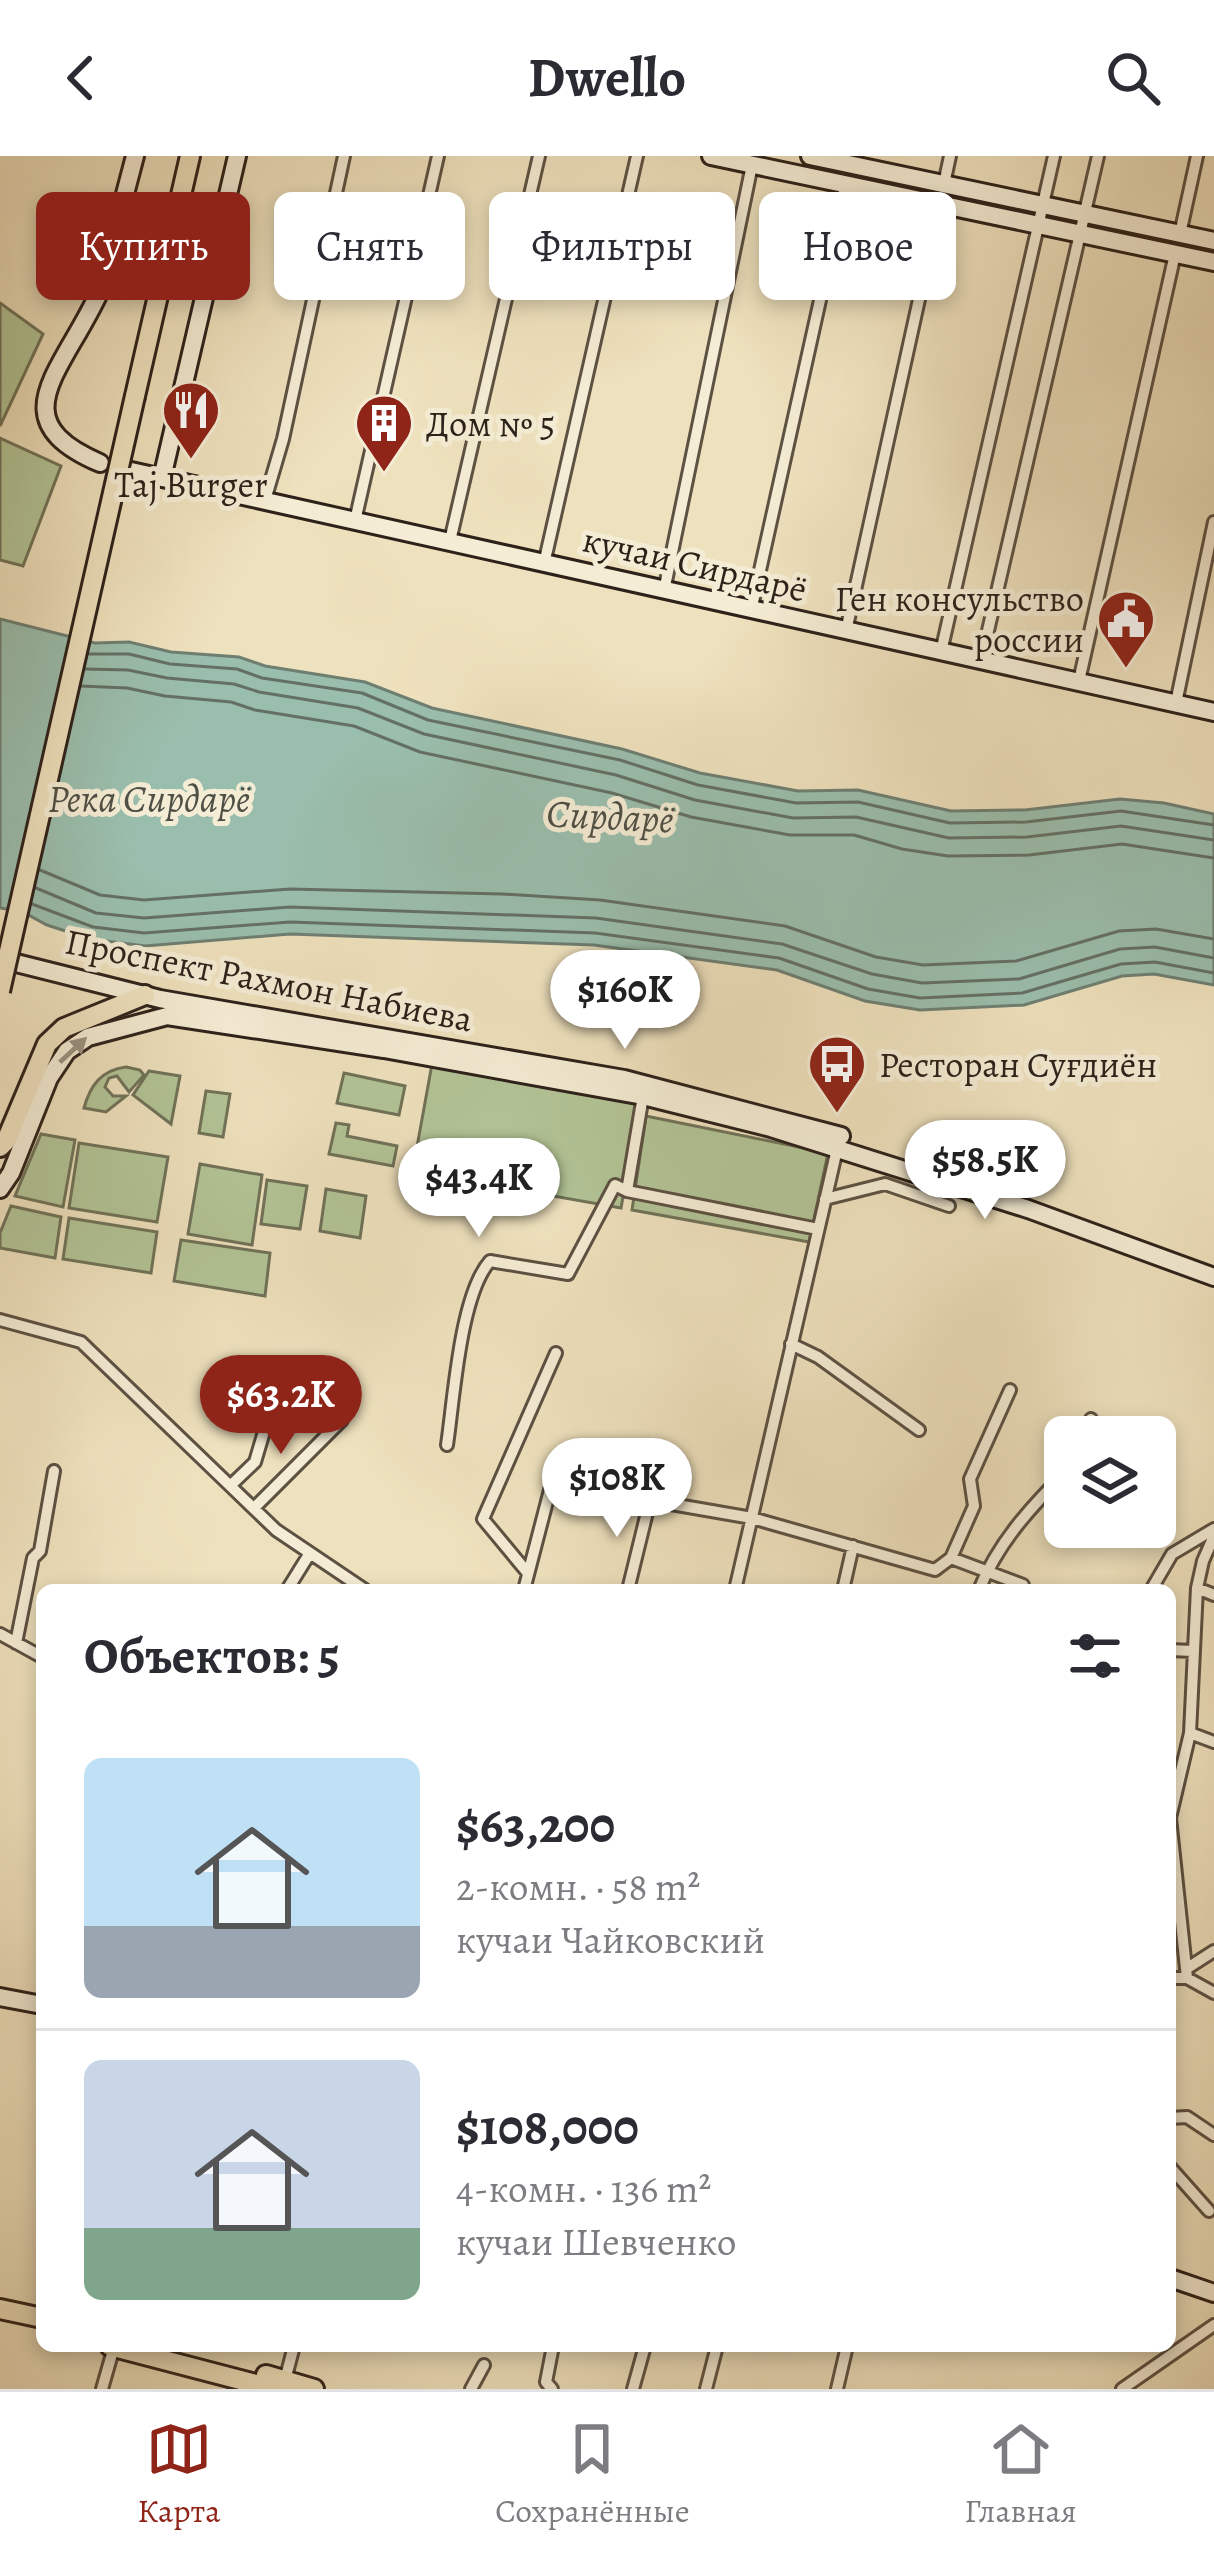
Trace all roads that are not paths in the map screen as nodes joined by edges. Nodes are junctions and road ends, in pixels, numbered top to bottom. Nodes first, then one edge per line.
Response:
1 (135, 156) edge
2 (186, 156) edge
3 (238, 156) edge
4 (344, 156) edge
5 (438, 156) edge
6 (539, 156) edge
7 (637, 156) edge
8 (711, 156) edge
9 (810, 156) edge
10 (950, 156) edge
11 (1054, 156) edge
12 (1098, 156) edge
13 (1197, 156) edge
14 (752, 165) junction
15 (850, 168) edge
16 (944, 184) junction
17 (910, 192) edge
18 (1042, 206) junction
19 (956, 207) edge
20 (1084, 213) junction
21 (1037, 225) junction
22 (1079, 232) junction
23 (1180, 234) junction
24 (1214, 241) edge
25 (1175, 254) junction
26 (1214, 262) edge
27 (919, 300) edge
28 (32, 377) dead end
29 (130, 395) junction
30 (47, 446) dead end
31 (100, 463) dead end
32 (131, 470) dead end
33 (163, 478) junction
34 (265, 500) junction
35 (356, 521) junction
36 (1214, 522) edge
37 (450, 542) junction
38 (544, 564) junction
39 (664, 591) junction
40 (751, 611) junction
41 (846, 631) junction
42 (941, 652) junction
43 (981, 662) junction
44 (1079, 681) junction
45 (1176, 703) junction
46 (1214, 712) edge
47 (0, 945) edge
48 (0, 959) edge
49 (0, 992) edge
50 (146, 995) junction
51 (142, 1023) junction
52 (643, 1096) junction
53 (839, 1141) junction
54 (0, 1147) edge
55 (0, 1189) edge
56 (627, 1191) junction
57 (825, 1199) junction
58 (949, 1206) dead end
59 (818, 1229) junction
60 (1214, 1274) edge
61 (0, 1320) edge
62 (790, 1343) junction
63 (556, 1353) dead end
64 (1010, 1390) dead end
65 (321, 1411) dead end
66 (342, 1420) dead end
67 (919, 1430) dead end
68 (447, 1445) dead end
69 (54, 1471) dead end
70 (231, 1485) junction
71 (1044, 1494) edge
72 (650, 1500) junction
73 (254, 1508) junction
74 (752, 1518) junction
75 (1214, 1532) edge
76 (853, 1546) junction
77 (310, 1553) junction
78 (951, 1558) junction
79 (987, 1569) junction
80 (527, 1572) junction
81 (290, 1584) edge
82 (356, 1584) edge
83 (525, 1584) edge
84 (629, 1584) edge
85 (736, 1584) edge
86 (844, 1584) edge
87 (981, 1584) edge
88 (1021, 1584) edge
89 (1154, 1584) edge
90 (1197, 1588) junction
91 (1214, 1595) edge
92 (0, 1634) edge
93 (16, 1643) junction
94 (1176, 1650) edge
95 (1193, 1651) junction
96 (36, 1654) edge
97 (1190, 1733) junction
98 (1214, 1742) edge
99 (1176, 1792) edge
100 (1176, 1876) edge
101 (1214, 1951) edge
102 (1186, 1974) junction
103 (1176, 1976) edge
104 (1214, 1993) edge
105 (0, 1997) edge
106 (36, 2004) edge
107 (1176, 2118) edge
108 (1214, 2134) edge
109 (1176, 2174) edge
110 (1209, 2211) dead end
111 (1176, 2280) edge
112 (1214, 2294) edge
113 (0, 2308) edge
114 (36, 2317) edge
115 (0, 2320) edge
116 (1214, 2325) edge
117 (36, 2329) edge
118 (1176, 2351) edge
119 (111, 2352) edge
120 (157, 2352) edge
121 (292, 2352) edge
122 (552, 2352) edge
123 (643, 2352) edge
124 (715, 2352) edge
125 (846, 2352) edge
126 (1175, 2352) edge
127 (484, 2366) dead end
128 (281, 2386) edge
129 (102, 2389) edge
130 (314, 2389) edge
131 (471, 2389) edge
132 (552, 2389) edge
133 (633, 2389) edge
134 (706, 2389) edge
135 (837, 2389) edge
136 (1122, 2389) edge

1 - 28 main road
2 - 29 main road
3 - 33 main road
4 - 34 street
5 - 35 street
6 - 37 street
7 - 38 street
8 - 14 main road
9 - 15 main road
10 - 16 street
11 - 18 street
12 - 20 street
13 - 23 street
14 - 15 main road
14 - 39 street
15 - 16 main road
15 - 17 main road
15 - 40 street
16 - 18 main road
18 - 20 main road
18 - 21 street
19 - 21 main road
20 - 22 street
20 - 23 main road
21 - 22 main road
21 - 42 street
22 - 25 main road
22 - 43 street
23 - 24 main road
25 - 26 main road
25 - 44 street
27 - 41 street
29 - 47 main road
29 - 49 main road, bridge
30 - 31 main road
32 - 33 main road, кучаи Сирдарё
33 - 34 main road, кучаи Сирдарё
34 - 35 main road, кучаи Сирдарё
35 - 37 main road, кучаи Сирдарё
36 - 45 street
37 - 38 main road, кучаи Сирдарё
38 - 39 main road, кучаи Сирдарё
39 - 40 main road, кучаи Сирдарё
40 - 41 main road, кучаи Сирдарё
41 - 42 main road, кучаи Сирдарё
42 - 43 main road, кучаи Сирдарё
43 - 44 main road, кучаи Сирдарё
44 - 45 main road, кучаи Сирдарё
45 - 46 main road, кучаи Сирдарё
48 - 50 main road, Проспект Рахмон Набиева
50 - 51 main road
50 - 53 main road, Проспект Рахмон Набиева
50 - 54 main road
51 - 52 main road, Проспект Рахмон Набиева
55 -> 51 main road, Проспект Рахмон Набиева
52 - 53 main road, Проспект Рахмон Набиева
52 - 56 street
53 - 57 street
53 - 60 main road, Проспект Рахмон Набиева
56 - 59 street
56 - 68 street
57 - 58 street
57 - 59 street
59 - 62 street
61 - 70 street
62 - 67 street
62 - 74 street
63 - 80 street
64 - 78 street
65 - 70 street
66 - 73 street
69 - 93 street
70 - 73 street
71 - 79 street
72 - 74 street
72 - 80 street
72 - 84 street
73 - 77 street
74 - 76 street
74 - 85 street
75 - 89 street
75 - 90 street
76 - 78 street
76 - 86 street
77 - 81 street
77 - 82 street
78 - 79 street
79 - 87 street
79 - 88 street
80 - 83 street
90 - 91 street
90 - 95 street
92 - 93 street
93 - 96 street
94 - 95 street
95 - 97 street
97 - 98 street
97 - 99 street
100 - 102 street
101 - 102 street
102 - 103 street
102 - 104 street
105 - 106 main road
107 - 108 street
109 - 110 street
111 - 112 main road
113 - 114 main road
115 - 117 main road
116 - 118 street
119 - 129 street
120 - 128 main road
121 - 128 street
122 - 132 street
123 - 133 street
124 - 134 street
125 - 135 street
126 - 136 street
127 - 131 street
128 - 130 main road

